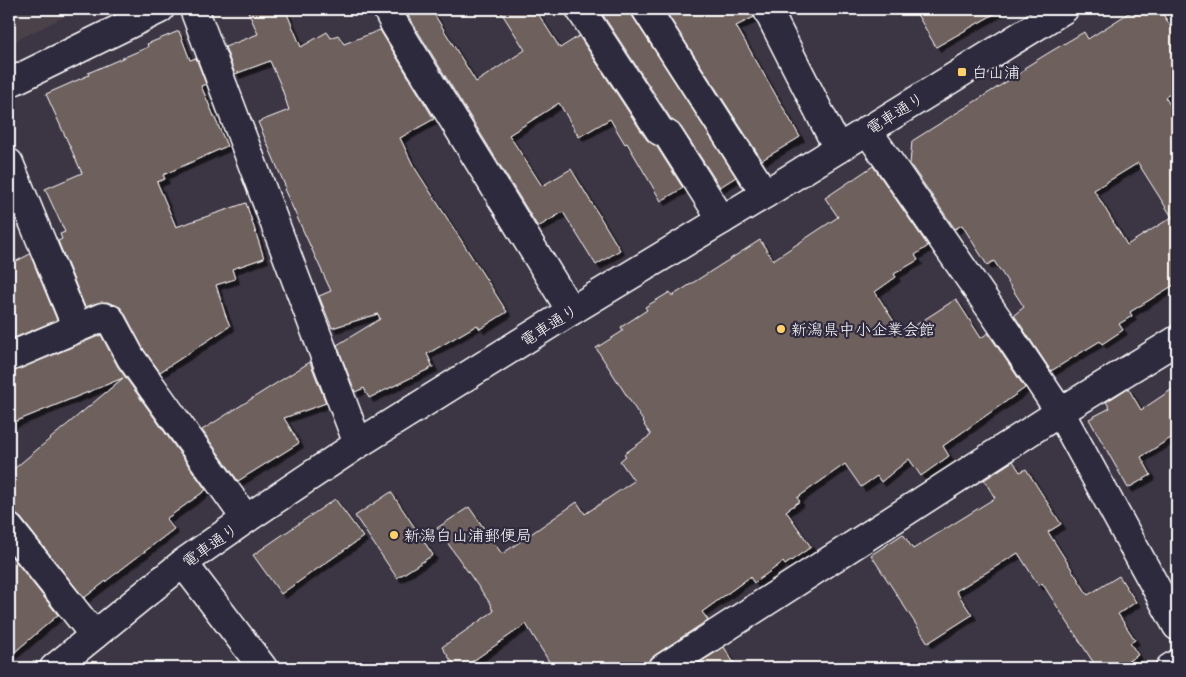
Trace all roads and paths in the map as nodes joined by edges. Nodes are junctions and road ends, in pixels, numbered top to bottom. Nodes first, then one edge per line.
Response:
1 (160, 9) edge
2 (194, 9) edge
3 (387, 9) edge
4 (580, 9) edge
5 (646, 9) edge
6 (767, 9) edge
7 (1064, 9) edge
8 (9, 83) edge
9 (867, 130) junction
10 (838, 149) junction
11 (9, 163) edge
12 (765, 194) junction
13 (722, 220) junction
14 (571, 311) junction
15 (77, 328) junction
16 (1177, 340) edge
17 (9, 357) edge
18 (1060, 412) junction
19 (358, 444) junction
20 (246, 519) junction
21 (9, 528) edge
22 (183, 563) junction
23 (1177, 626) edge
24 (94, 635) junction
25 (1177, 664) edge
26 (54, 668) edge
27 (263, 668) edge
28 (663, 668) edge
29 (1170, 668) edge

1 - 8 street
2 - 19 street
3 - 14 street
4 - 13 street
5 - 12 street
6 - 10 street
7 - 9 street, 電車通り
9 - 10 street, 電車通り
9 - 18 street
10 - 12 street, 電車通り
11 - 15 street
12 - 13 street, 電車通り
13 - 14 street, 電車通り
14 - 19 street, 電車通り
15 - 17 street
15 - 20 street
16 - 18 street
18 - 23 street
18 - 28 street
19 - 20 street, 電車通り
20 - 22 street, 電車通り
21 - 24 street
22 - 24 street, 電車通り
22 - 27 street
24 - 26 street, 電車通り
25 - 29 street

